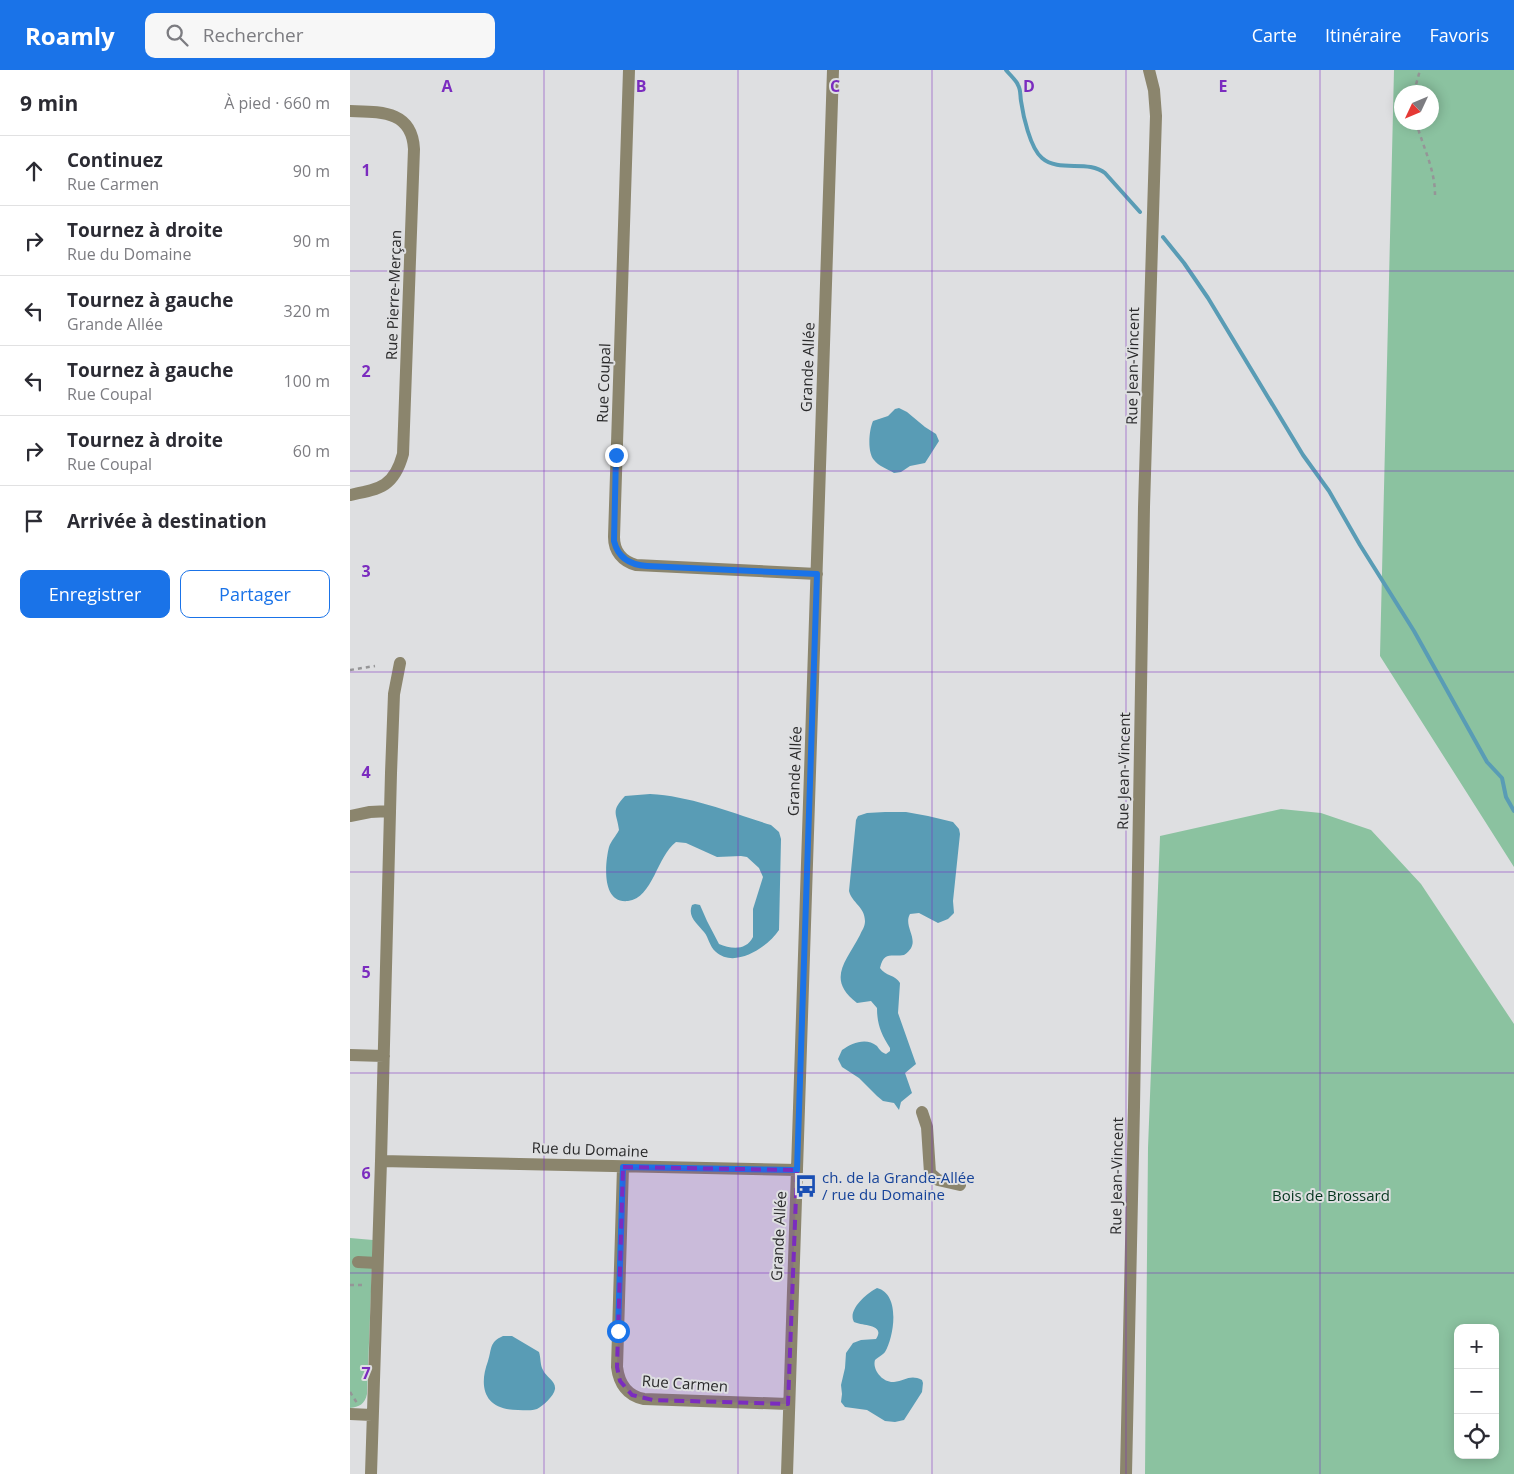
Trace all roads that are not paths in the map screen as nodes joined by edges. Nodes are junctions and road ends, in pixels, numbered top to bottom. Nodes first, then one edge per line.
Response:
1 (628, 70) edge
2 (833, 70) edge
3 (1149, 70) edge
4 (350, 111) edge
5 (350, 495) edge
6 (817, 574) junction
7 (400, 663) dead end
8 (390, 811) junction
9 (350, 816) edge
10 (350, 1054) edge
11 (384, 1056) junction
12 (922, 1112) dead end
13 (381, 1161) junction
14 (623, 1167) junction
15 (797, 1170) junction
16 (960, 1185) dead end
17 (358, 1262) dead end
18 (377, 1263) junction
19 (788, 1404) junction
20 (354, 1410) edge
21 (372, 1415) junction
22 (371, 1474) edge
23 (787, 1474) edge
24 (1126, 1474) edge

1 - 6 street, Rue Coupal
2 - 6 street, Grande Allée
3 - 24 street, Rue Jean-Vincent
4 - 5 street, Rue Pierre-Merçan
6 - 15 street, Grande Allée
7 - 8 street
8 - 9 street
8 - 11 street
10 - 11 street
11 - 13 street
12 - 16 street
13 - 14 street, Rue du Domaine
13 - 18 street
14 - 15 street, Rue du Domaine
14 - 19 street, Rue Carmen
15 - 19 street, Grande Allée
17 - 18 street
18 - 21 street
19 - 23 street, Grande Allée
20 - 21 street
21 - 22 street

